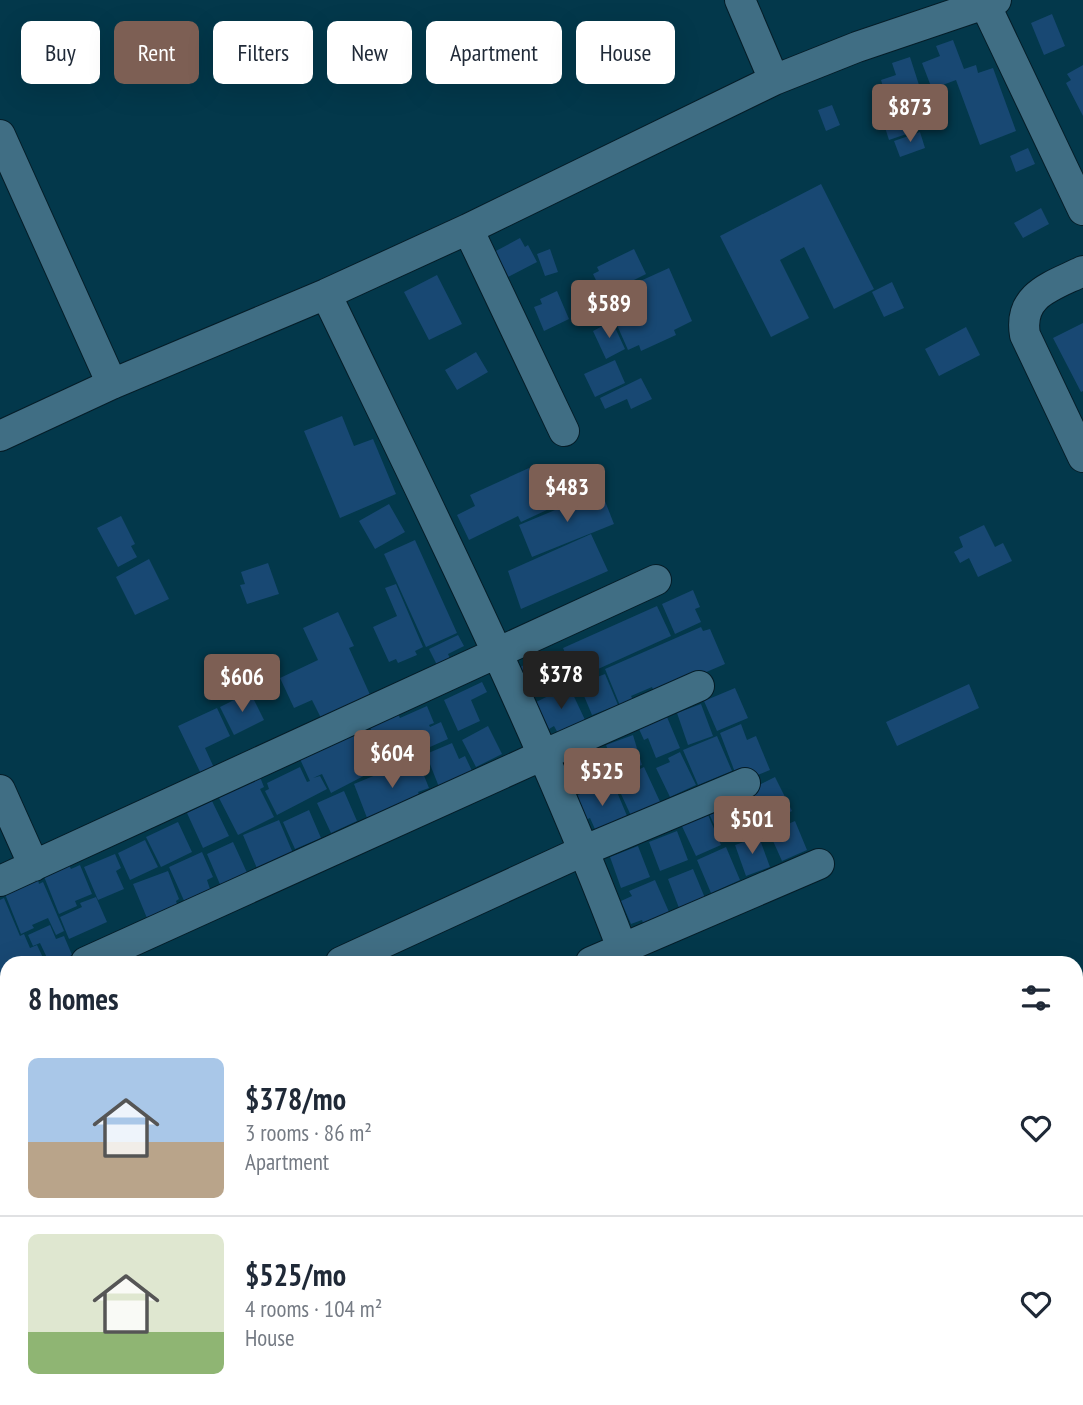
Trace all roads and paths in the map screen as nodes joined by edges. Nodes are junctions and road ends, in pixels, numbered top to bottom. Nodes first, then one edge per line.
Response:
1 (740, 0) edge
2 (991, 2) edge
3 (774, 80) junction
4 (0, 135) edge
5 (1083, 210) edge
6 (468, 229) junction
7 (1083, 271) edge
8 (326, 294) junction
9 (112, 384) junction
10 (564, 431) dead end
11 (0, 436) edge
12 (1083, 457) edge
13 (656, 580) dead end
14 (497, 652) junction
15 (699, 687) dead end
16 (543, 755) junction
17 (746, 783) dead end
18 (0, 790) edge
19 (585, 850) junction
20 (818, 864) dead end
21 (34, 866) junction
22 (0, 881) edge
23 (622, 948) junction
24 (99, 956) edge
25 (354, 956) edge
26 (604, 956) edge

1 - 3 street
2 - 3 street
2 - 5 street
3 - 6 street
4 - 9 street
6 - 8 street
6 - 10 street
7 - 12 street
8 - 9 street
8 - 14 street
9 - 11 street
13 - 14 street
14 - 16 street
14 - 21 street
15 - 16 street
16 - 19 street
16 - 24 street
17 - 19 street
18 - 21 street
19 - 23 street
19 - 25 street
20 - 23 street
21 - 22 street
23 - 26 street

